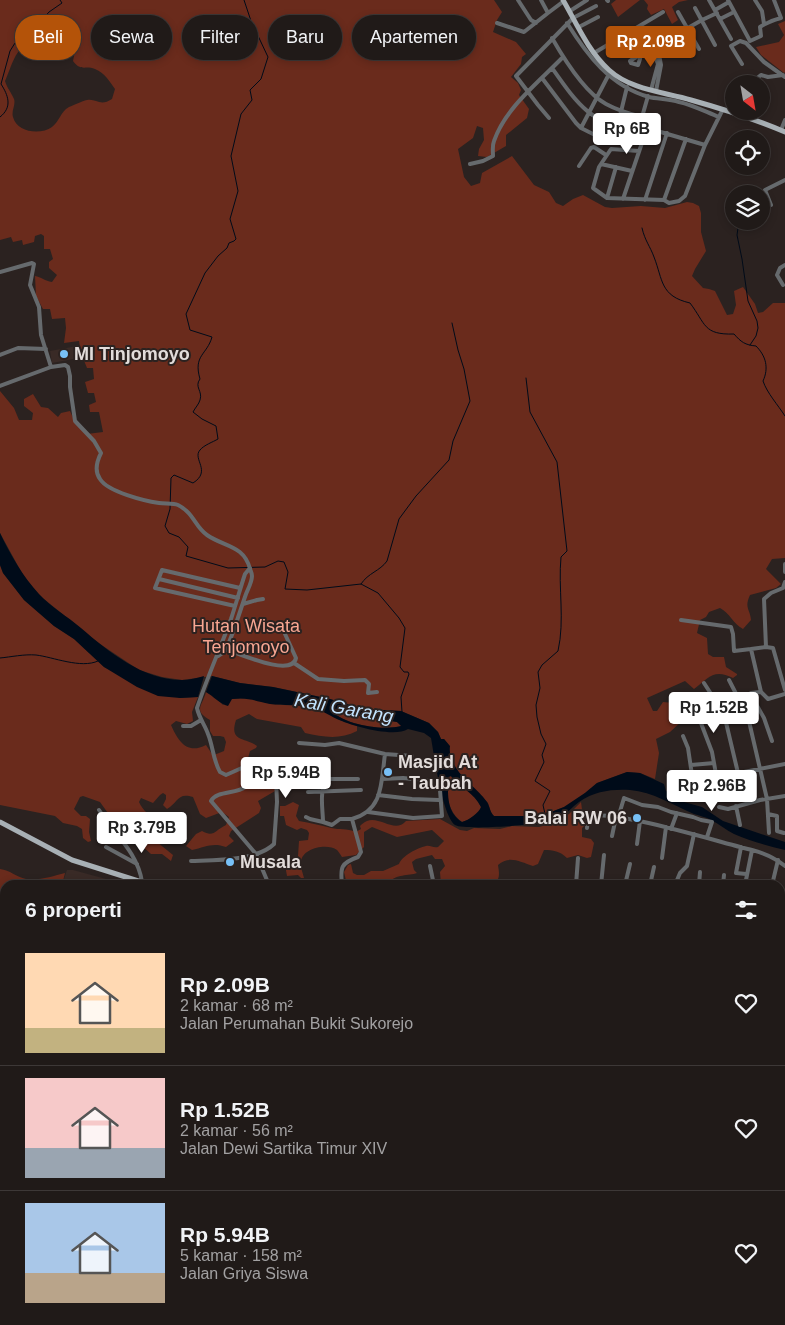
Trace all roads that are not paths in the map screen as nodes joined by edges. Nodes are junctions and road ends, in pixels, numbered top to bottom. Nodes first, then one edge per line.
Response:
1 (518, 0) edge
2 (541, 0) edge
3 (586, 0) edge
4 (709, 0) edge
5 (755, 0) edge
6 (774, 0) edge
7 (563, 1) edge
8 (729, 1) edge
9 (596, 6) dead end
10 (695, 8) dead end
11 (570, 11) junction
12 (663, 12) dead end
13 (678, 12) dead end
14 (716, 12) junction
15 (734, 12) junction
16 (548, 13) junction
17 (573, 18) junction
18 (598, 18) dead end
19 (720, 18) junction
20 (702, 20) junction
21 (497, 23) dead end
22 (536, 23) junction
23 (567, 23) junction
24 (764, 24) junction
25 (579, 27) junction
26 (686, 29) junction
27 (627, 32) junction
28 (673, 36) junction
29 (552, 38) junction
30 (731, 39) dead end
31 (642, 40) dead end
32 (657, 45) junction
33 (715, 45) dead end
34 (652, 48) junction
35 (699, 49) dead end
36 (592, 50) junction
37 (585, 52) junction
38 (640, 55) dead end
39 (684, 55) dead end
40 (563, 57) junction
41 (659, 57) junction
42 (742, 64) dead end
43 (552, 68) junction
44 (608, 76) junction
45 (784, 76) edge
46 (770, 77) edge
47 (542, 78) junction
48 (620, 81) junction
49 (627, 88) junction
50 (654, 90) junction
51 (528, 92) junction
52 (648, 96) junction
53 (597, 98) junction
54 (723, 109) junction
55 (621, 110) junction
56 (589, 113) junction
57 (719, 117) junction
58 (549, 118) dead end
59 (785, 120) edge
60 (581, 128) junction
61 (617, 128) junction
62 (783, 131) edge
63 (638, 132) dead end
64 (667, 133) junction
65 (596, 135) dead end
66 (686, 139) junction
67 (705, 145) junction
68 (639, 150) junction
69 (606, 156) junction
70 (470, 164) dead end
71 (601, 164) junction
72 (579, 166) dead end
73 (616, 167) junction
74 (632, 171) junction
75 (785, 180) edge
76 (607, 198) junction
77 (624, 199) junction
78 (645, 200) junction
79 (664, 200) junction
80 (771, 205) dead end
81 (785, 265) edge
82 (0, 272) edge
83 (783, 286) dead end
84 (46, 349) junction
85 (0, 355) edge
86 (50, 367) junction
87 (0, 386) edge
88 (785, 564) edge
89 (250, 567) junction
90 (785, 572) edge
91 (158, 579) junction
92 (785, 582) edge
93 (240, 588) junction
94 (263, 599) dead end
95 (236, 602) junction
96 (242, 604) junction
97 (681, 620) dead end
98 (285, 634) dead end
99 (229, 642) junction
100 (766, 647) junction
101 (220, 648) junction
102 (226, 649) junction
103 (750, 649) junction
104 (239, 653) junction
105 (218, 656) junction
106 (294, 663) junction
107 (729, 680) dead end
108 (704, 682) dead end
109 (377, 692) dead end
110 (760, 692) junction
111 (785, 692) edge
112 (696, 710) dead end
113 (201, 720) junction
114 (184, 726) dead end
115 (683, 736) dead end
116 (772, 741) dead end
117 (299, 744) dead end
118 (385, 754) junction
119 (412, 756) dead end
120 (714, 763) junction
121 (785, 764) edge
122 (691, 765) junction
123 (760, 768) junction
124 (738, 773) junction
125 (698, 774) junction
126 (708, 774) junction
127 (716, 774) junction
128 (358, 779) dead end
129 (382, 779) junction
130 (698, 784) dead end
131 (246, 786) junction
132 (322, 790) junction
133 (361, 790) dead end
134 (308, 792) dead end
135 (704, 794) dead end
136 (378, 795) junction
137 (785, 796) edge
138 (767, 799) junction
139 (439, 800) junction
140 (736, 806) junction
141 (720, 807) dead end
142 (99, 810) dead end
143 (368, 812) junction
144 (677, 813) junction
145 (768, 814) junction
146 (306, 817) dead end
147 (617, 818) junction
148 (352, 819) junction
149 (640, 821) junction
150 (0, 822) edge
151 (323, 822) junction
152 (740, 825) dead end
153 (587, 828) dead end
154 (669, 828) junction
155 (694, 834) junction
156 (769, 834) dead end
157 (784, 834) edge
158 (612, 836) dead end
159 (707, 837) junction
160 (637, 844) dead end
161 (106, 847) dead end
162 (741, 847) junction
163 (752, 850) junction
164 (256, 854) junction
165 (604, 855) dead end
166 (578, 858) dead end
167 (662, 858) dead end
168 (778, 860) junction
169 (191, 861) dead end
170 (137, 864) junction
171 (630, 864) dead end
172 (430, 866) dead end
173 (785, 866) edge
174 (654, 867) dead end
175 (700, 872) dead end
176 (746, 874) junction
177 (724, 875) dead end
178 (136, 880) edge
179 (141, 880) edge
180 (267, 880) edge
181 (342, 880) edge
182 (433, 880) edge
183 (576, 880) edge
184 (602, 880) edge
185 (626, 880) edge
186 (651, 880) edge
187 (677, 880) edge
188 (699, 880) edge
189 (724, 880) edge
190 (745, 880) edge
191 (773, 880) edge

1 - 22 street
2 - 16 street
3 - 11 street
4 - 14 street
5 - 24 street
6 - 24 street
7 - 11 main road
7 - 16 street
8 - 14 street
8 - 15 street
9 - 17 street
10 - 20 street
11 - 17 main road
12 - 27 street
13 - 26 street
14 - 19 street
14 - 20 street
15 - 19 street
15 - 24 street
16 - 22 street
17 - 23 street
17 - 25 main road
18 - 25 street
19 - 30 street
20 - 26 street
20 - 33 street
21 - 22 street
23 - 29 street
23 - 37 street
25 - 36 main road
26 - 28 street
26 - 35 street
27 - 31 street
27 - 36 street
28 - 32 street
28 - 39 street
29 - 40 street
29 - 51 street
32 - 34 street
32 - 41 street
34 - 38 street
34 - 41 street
36 - 37 street
36 - 48 main road
37 - 44 street
40 - 43 street
40 - 53 street
41 - 50 street
42 - 45 street
43 - 47 street
43 - 56 street
44 - 48 street
44 - 53 street
45 - 46 street
47 - 51 street
47 - 60 street
48 - 49 street
48 - 50 main road
49 - 52 street
49 - 55 street
50 - 54 main road
51 - 58 street
51 - 70 street
52 - 55 street
52 - 57 street
53 - 55 street
53 - 56 street
54 - 57 street
54 - 62 main road
55 - 61 street
56 - 60 street
56 - 61 street
57 - 67 street
59 - 62 street
60 - 65 street
61 - 63 street
64 - 66 street
64 - 68 street
64 - 78 street
66 - 67 street
66 - 79 street
67 - 79 street
68 - 69 street
68 - 74 street
69 - 71 street
69 - 72 street
71 - 73 street
71 - 76 street
73 - 74 street
73 - 76 street
74 - 77 street
75 - 80 street
76 - 77 street
77 - 78 street
78 - 79 street
81 - 83 street
82 - 84 street
84 - 85 street
84 - 86 street
86 - 87 street
86 - 89 street
88 - 90 street
89 - 93 street
89 - 96 street
91 - 93 street
91 - 95 street
91 - 95 street
92 - 100 street
93 - 95 street
94 - 96 street
95 - 96 street
95 - 101 street
96 - 99 street
97 - 103 street
98 - 106 street
99 - 102 street
99 - 104 street
100 - 103 street
100 - 111 street
101 - 102 street
101 - 105 street
102 - 104 street
102 - 105 street
103 - 110 street
104 - 106 street
105 - 113 street
106 - 109 street
107 - 123 street
108 - 124 street
110 - 111 street
110 - 116 street
112 - 120 street
113 - 114 street
113 - 131 street
115 - 122 street
117 - 118 street
118 - 119 street
118 - 129 street
120 - 122 street
120 - 127 street
121 - 123 street
122 - 125 street
123 - 124 street
123 - 138 street
124 - 127 street
125 - 126 street
125 - 130 street
126 - 127 street
126 - 135 street
128 - 132 street
129 - 136 street
129 - 139 street
131 - 164 street
131 - 164 street
132 - 133 street
132 - 134 street
132 - 151 street
136 - 139 street
136 - 143 street
137 - 138 street
138 - 140 street
138 - 145 street
139 - 143 street
140 - 141 street
140 - 152 street
142 - 170 street
143 - 148 street
144 - 147 street
144 - 154 street
144 - 159 street
145 - 156 street
145 - 157 street
146 - 151 street
147 - 149 street
147 - 153 street
147 - 158 street
148 - 151 street
148 - 181 street
149 - 154 street
149 - 160 street
150 - 178 main road
154 - 155 street
154 - 167 street
155 - 159 street
155 - 187 street
159 - 162 street
161 - 170 street
162 - 163 street
162 - 176 street
163 - 168 street
163 - 176 street
164 - 169 street
164 - 180 street
165 - 184 street
166 - 183 street
168 - 173 street
168 - 191 street
170 - 179 street
171 - 185 street
172 - 182 street
174 - 186 street
175 - 188 street
176 - 190 street
177 - 189 street

